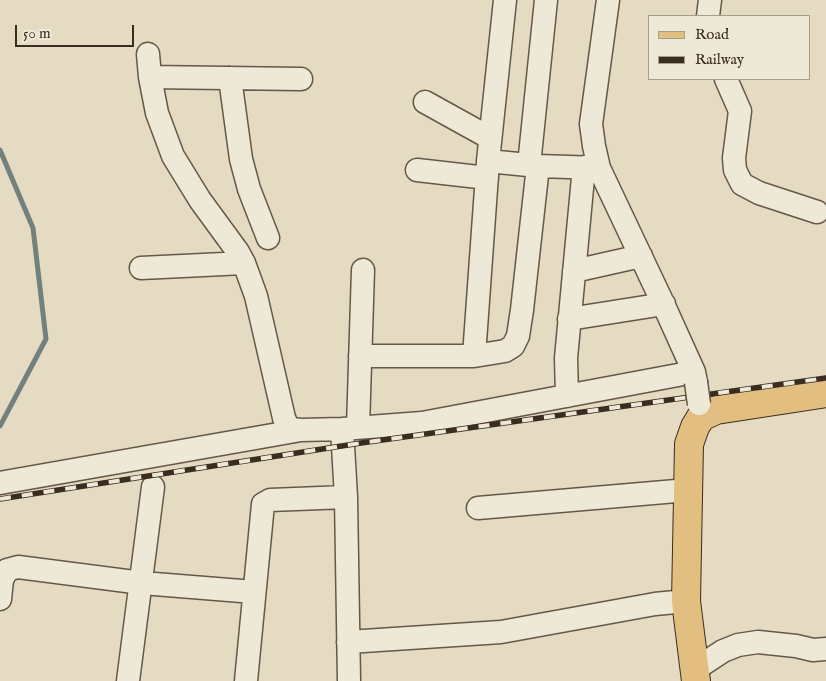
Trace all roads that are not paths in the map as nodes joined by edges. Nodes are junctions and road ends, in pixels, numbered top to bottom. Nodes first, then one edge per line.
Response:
1 (505, 0) edge
2 (546, 0) edge
3 (608, 0) edge
4 (710, 0) edge
5 (708, 15) edge
6 (148, 54) dead end
7 (150, 77) junction
8 (230, 78) junction
9 (301, 79) dead end
10 (726, 80) edge
11 (425, 102) dead end
12 (490, 138) junction
13 (534, 165) junction
14 (591, 167) junction
15 (487, 169) junction
16 (417, 170) dead end
17 (817, 212) dead end
18 (268, 238) dead end
19 (641, 256) junction
20 (244, 263) junction
21 (141, 268) dead end
22 (363, 270) dead end
23 (574, 271) junction
24 (664, 304) junction
25 (569, 319) junction
26 (360, 356) junction
27 (474, 356) junction
28 (826, 393) edge
29 (698, 394) junction
30 (567, 396) junction
31 (350, 428) junction
32 (301, 430) junction
33 (0, 483) edge
34 (153, 487) dead end
35 (688, 490) junction
36 (346, 497) junction
37 (478, 508) dead end
38 (142, 583) junction
39 (254, 592) junction
40 (0, 599) edge
41 (686, 601) junction
42 (348, 642) junction
43 (826, 649) edge
44 (695, 675) edge
45 (128, 681) edge
46 (246, 681) edge
47 (349, 681) edge

1 - 12 street
2 - 13 street
3 - 14 street
4 - 5 street
6 - 7 street
7 - 8 street
7 - 20 street
8 - 9 street
8 - 18 street
10 - 17 street
11 - 12 street
12 - 15 street
13 - 14 street
13 - 15 street
13 - 27 street
14 - 19 street
14 - 23 street
15 - 16 street
15 - 27 street
19 - 23 street
19 - 24 street
20 - 21 street
20 - 32 street
22 - 26 street
23 - 25 street
24 - 25 street
24 - 29 street
25 - 30 street
26 - 27 street
26 - 31 street
28 - 29 main road
29 - 30 street
29 - 35 main road
30 - 31 street
31 - 32 street
31 - 36 street
32 - 33 street
34 - 38 street
35 - 37 street
35 - 41 main road
36 - 39 street
36 - 42 street
38 - 39 street
38 - 40 street
38 - 45 street
39 - 46 street
41 - 42 street
41 - 44 main road
42 - 47 street
43 - 44 street

